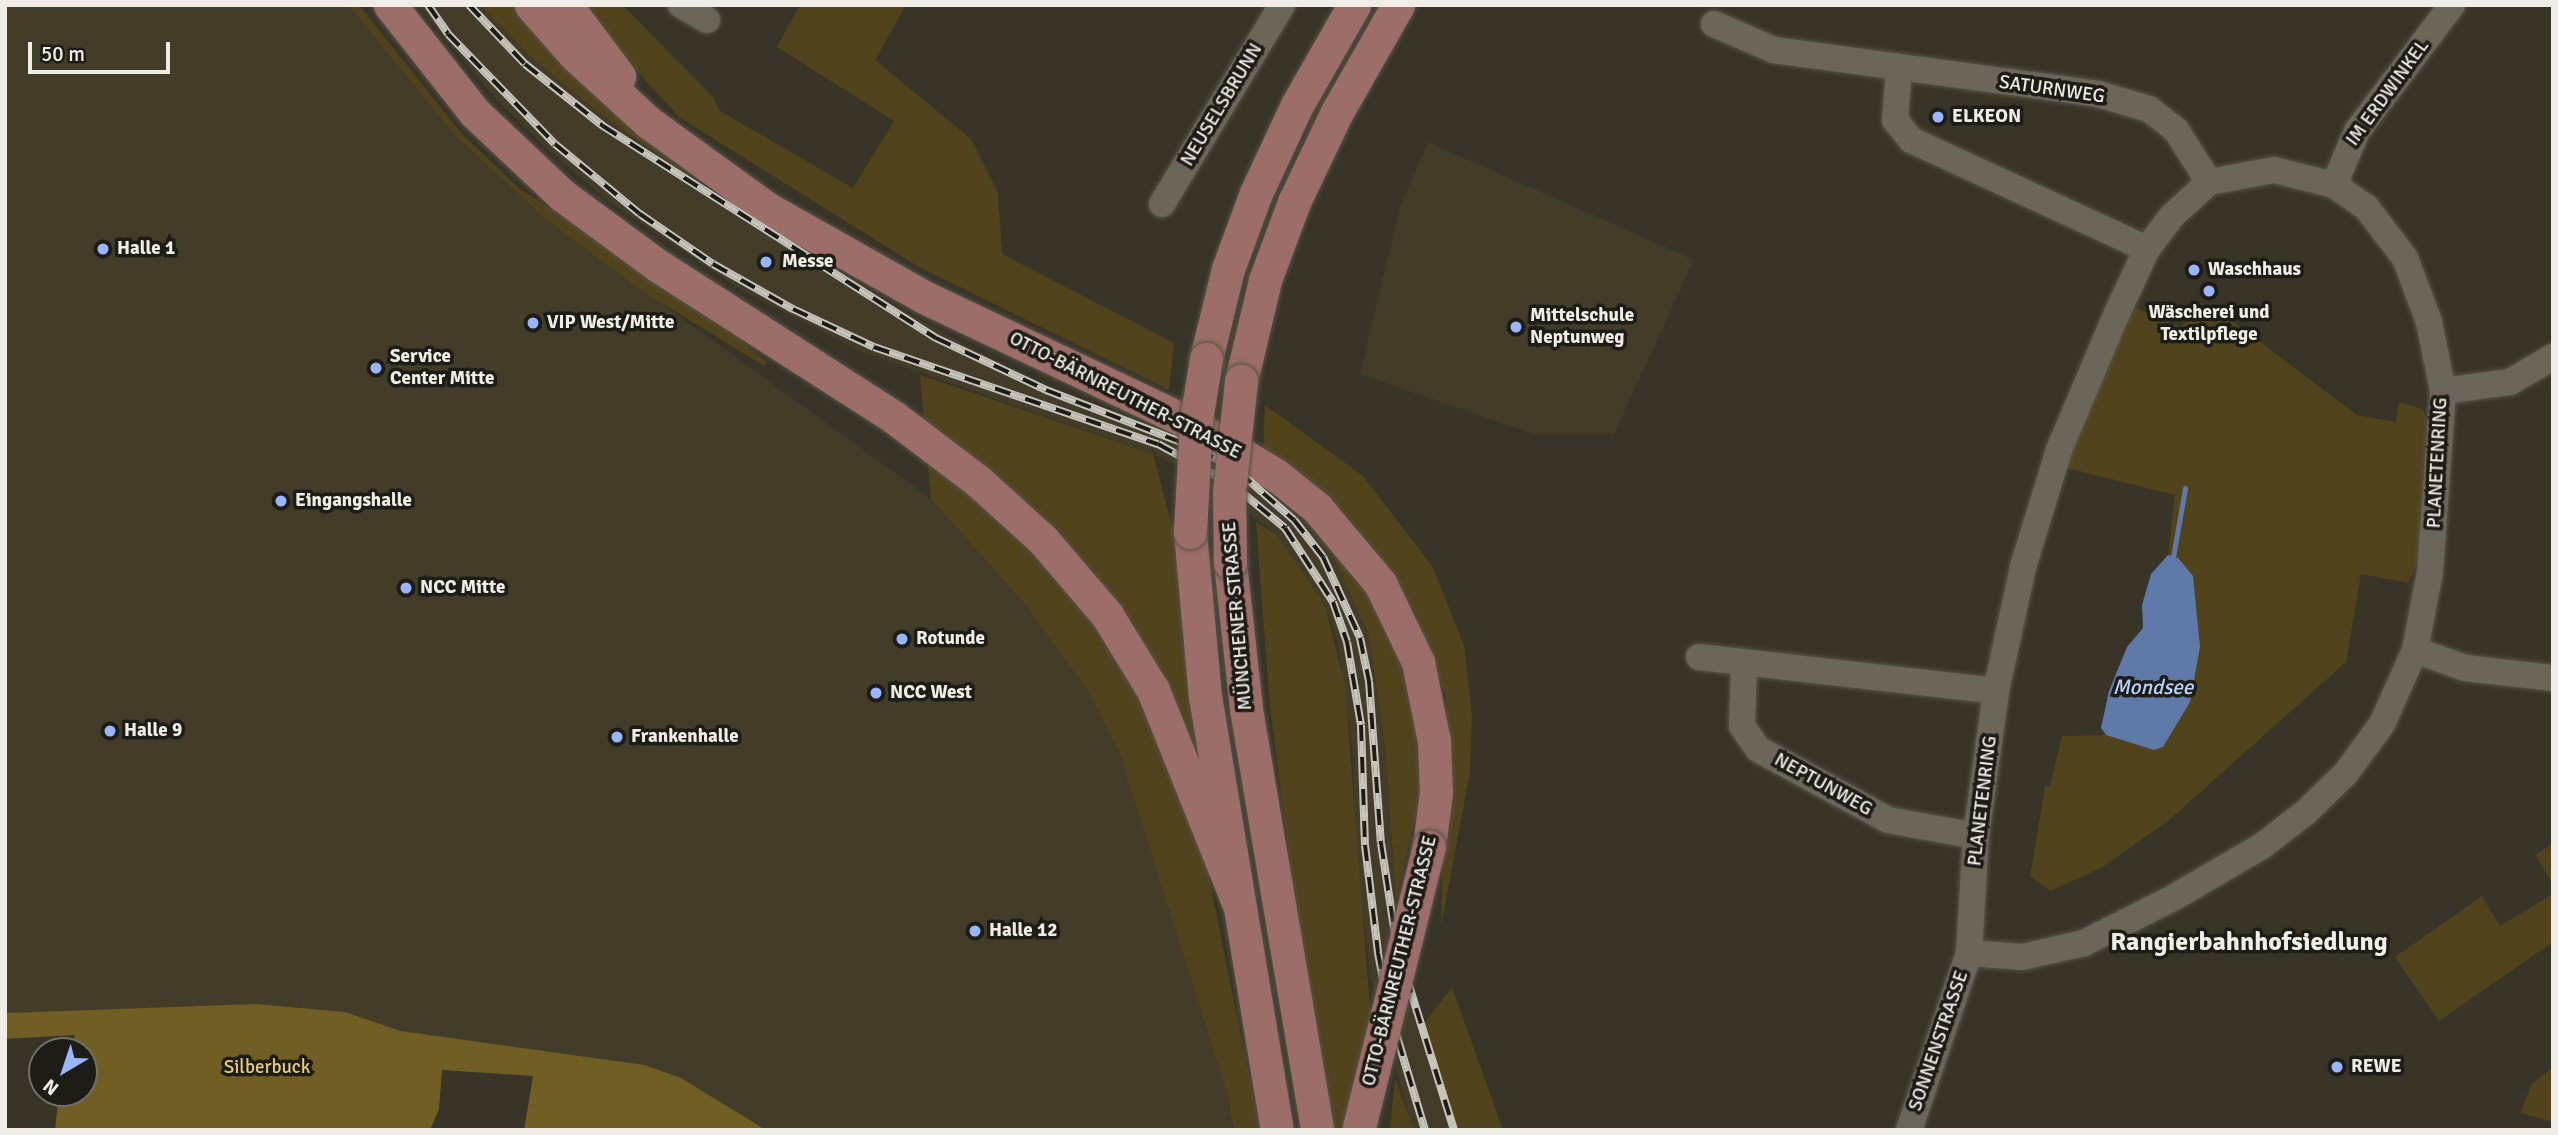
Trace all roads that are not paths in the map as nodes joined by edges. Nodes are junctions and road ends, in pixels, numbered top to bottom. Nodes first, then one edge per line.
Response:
1 (390, 5) edge
2 (531, 5) edge
3 (566, 5) edge
4 (681, 5) edge
5 (1282, 5) edge
6 (1354, 5) edge
7 (1398, 5) edge
8 (2452, 5) edge
9 (706, 20) dead end
10 (1714, 24) dead end
11 (1899, 70) junction
12 (648, 122) junction
13 (2209, 182) junction
14 (2334, 185) junction
15 (1162, 204) dead end
16 (2147, 249) junction
17 (2553, 357) edge
18 (2443, 391) junction
19 (2414, 650) junction
20 (1699, 657) dead end
21 (1744, 665) junction
22 (2553, 678) edge
23 (1996, 691) junction
24 (1976, 835) junction
25 (1240, 907) junction
26 (1969, 953) junction
27 (1359, 1128) edge
28 (1277, 1130) edge
29 (1317, 1130) edge
30 (1909, 1130) edge

1 - 25 main road
2 - 12 main road, OTTO-BÄRNREUTHER-STRASSE
3 - 12 main road, OTTO-BÄRNREUTHER-STRASSE
4 - 9 street
5 - 15 street, NEUSELSBRUNN
6 - 25 main road, MÜNCHENER STRASSE, bridge
7 - 29 main road, MÜNCHENER STRASSE, bridge
8 - 14 street, IM ERDWINKEL
10 - 11 street, SATURNWEG
11 - 13 street, SATURNWEG
11 - 16 street
12 - 27 main road, OTTO-BÄRNREUTHER-STRASSE, bridge
13 - 14 street, PLANETENRING
13 - 16 street, PLANETENRING
14 - 18 street, PLANETENRING
16 - 23 street, PLANETENRING
17 - 18 street
18 - 19 street, PLANETENRING
19 - 22 street
19 - 26 street, PLANETENRING
20 - 21 street
21 - 23 street
21 - 24 street, NEPTUNWEG
23 - 24 street, PLANETENRING
24 - 26 street, PLANETENRING
25 - 28 main road, MÜNCHENER STRASSE
26 - 30 street, SONNENSTRASSE

